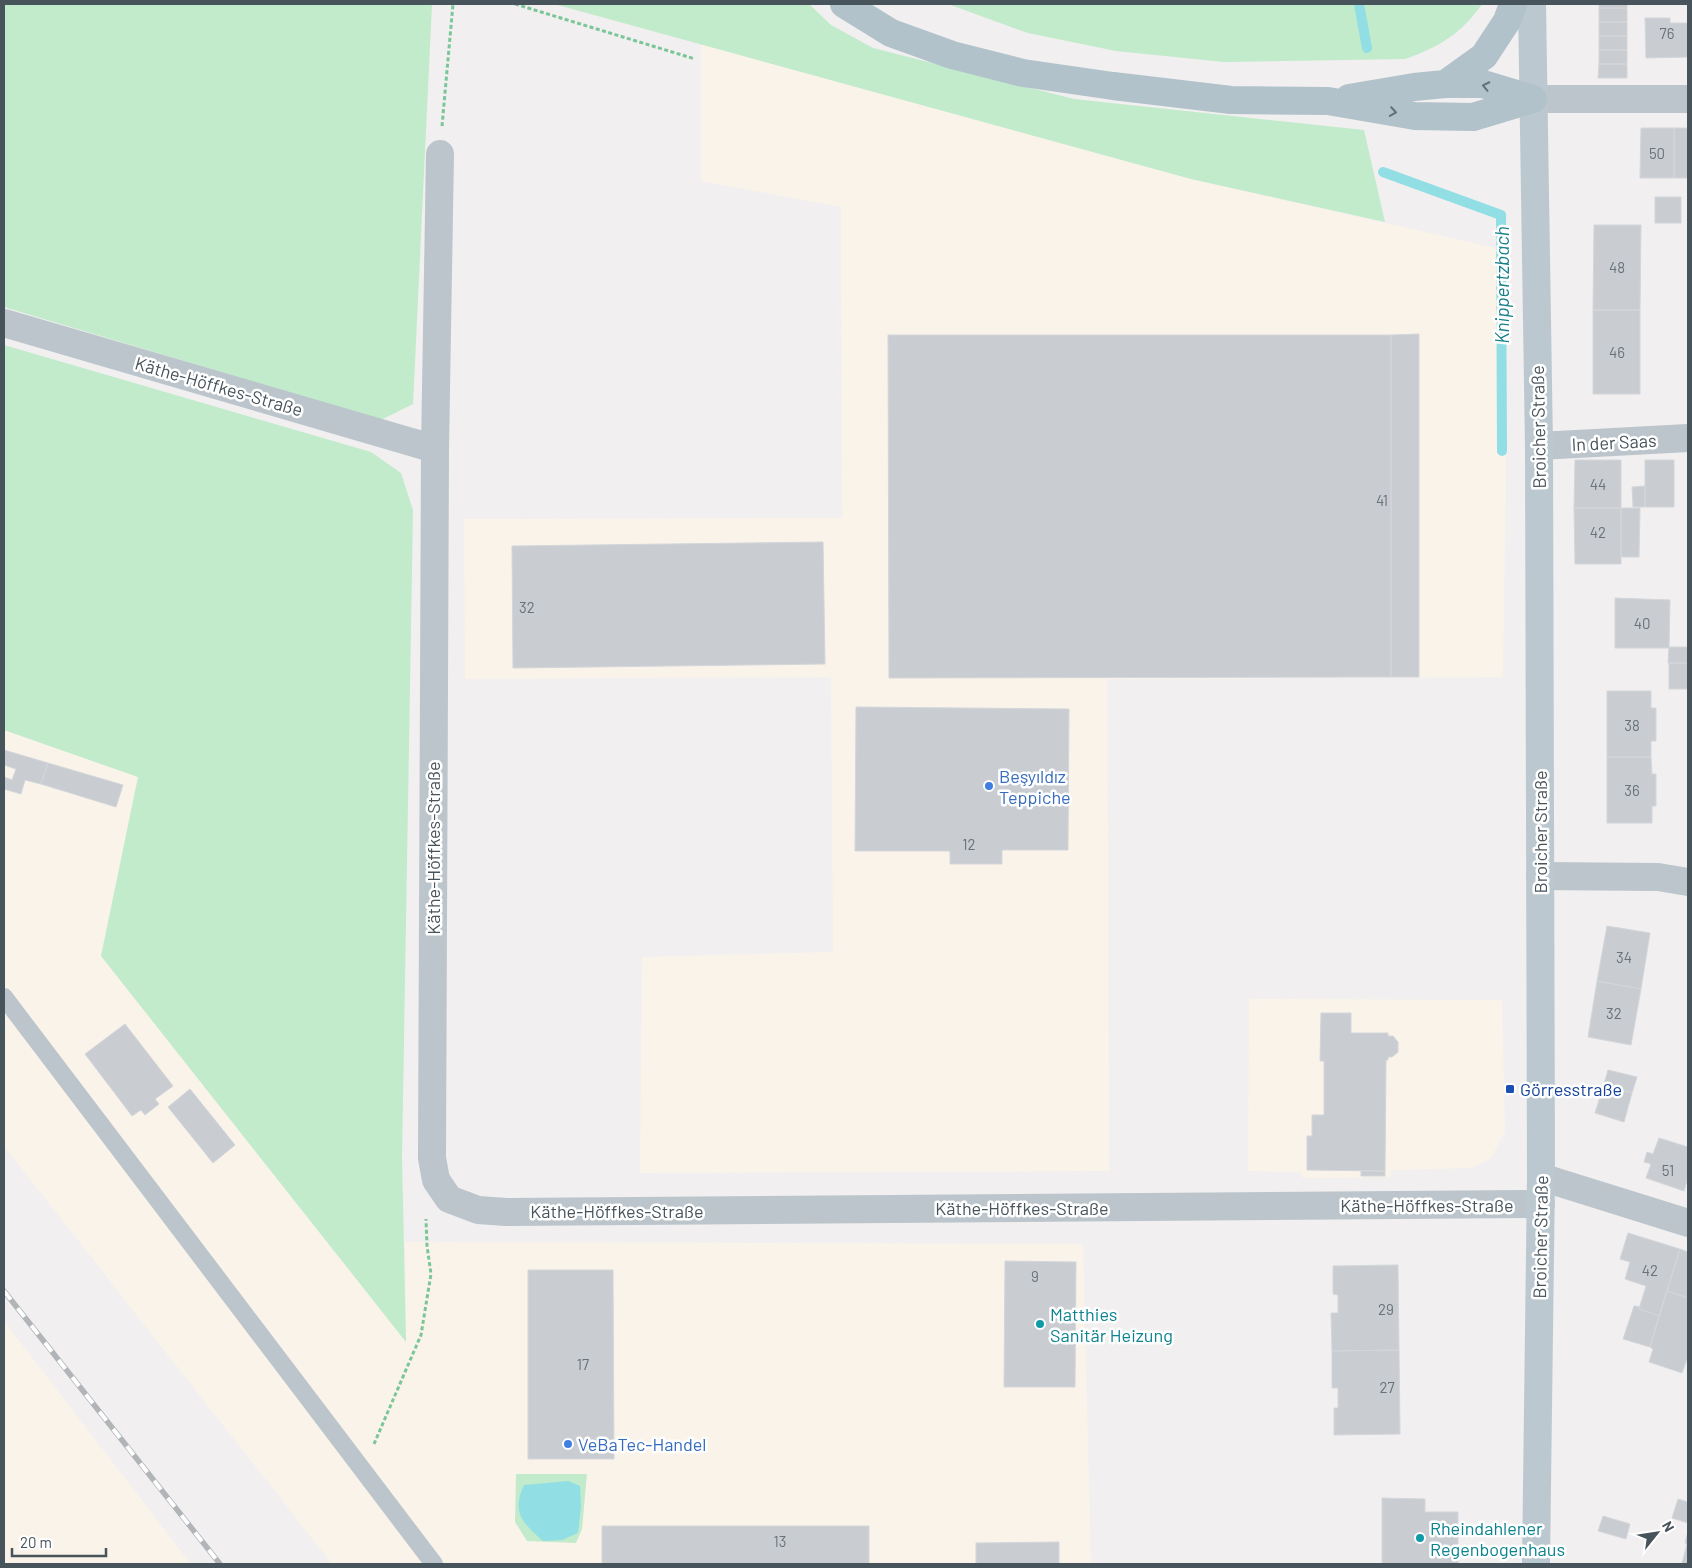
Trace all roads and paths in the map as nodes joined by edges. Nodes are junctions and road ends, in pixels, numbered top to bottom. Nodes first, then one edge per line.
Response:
1 (453, 4) edge
2 (515, 4) edge
3 (844, 4) edge
4 (1512, 4) edge
5 (1532, 4) edge
6 (695, 59) dead end
7 (1445, 84) junction
8 (1533, 99) junction
9 (1688, 99) edge
10 (1328, 101) junction
11 (440, 154) joint
12 (4, 323) edge
13 (1688, 438) edge
14 (1539, 446) junction
15 (435, 449) junction
16 (1540, 876) junction
17 (1688, 882) edge
18 (4, 997) edge
19 (1541, 1190) junction
20 (449, 1199) junction
21 (1688, 1223) edge
22 (363, 1471) junction
23 (434, 1564) edge
24 (1536, 1564) edge

1 - 11 path
2 - 6 path
3 - 10 main road
4 - 7 main road
5 - 8 street, Broicher Straße
8 -> 7 main road
7 - 10 main road
8 - 9 street
10 -> 8 main road
8 - 14 street, Broicher Straße
11 - 15 street, Käthe-Höffkes-Straße
12 - 15 street, Käthe-Höffkes-Straße
13 - 14 street, In der Saas
14 - 16 street, Broicher Straße
15 - 20 street, Käthe-Höffkes-Straße
16 - 17 street
16 - 19 street, Broicher Straße
18 - 22 lane
19 - 20 street, Käthe-Höffkes-Straße
19 - 21 street
19 - 24 street, Broicher Straße
20 - 22 path
22 - 23 lane

